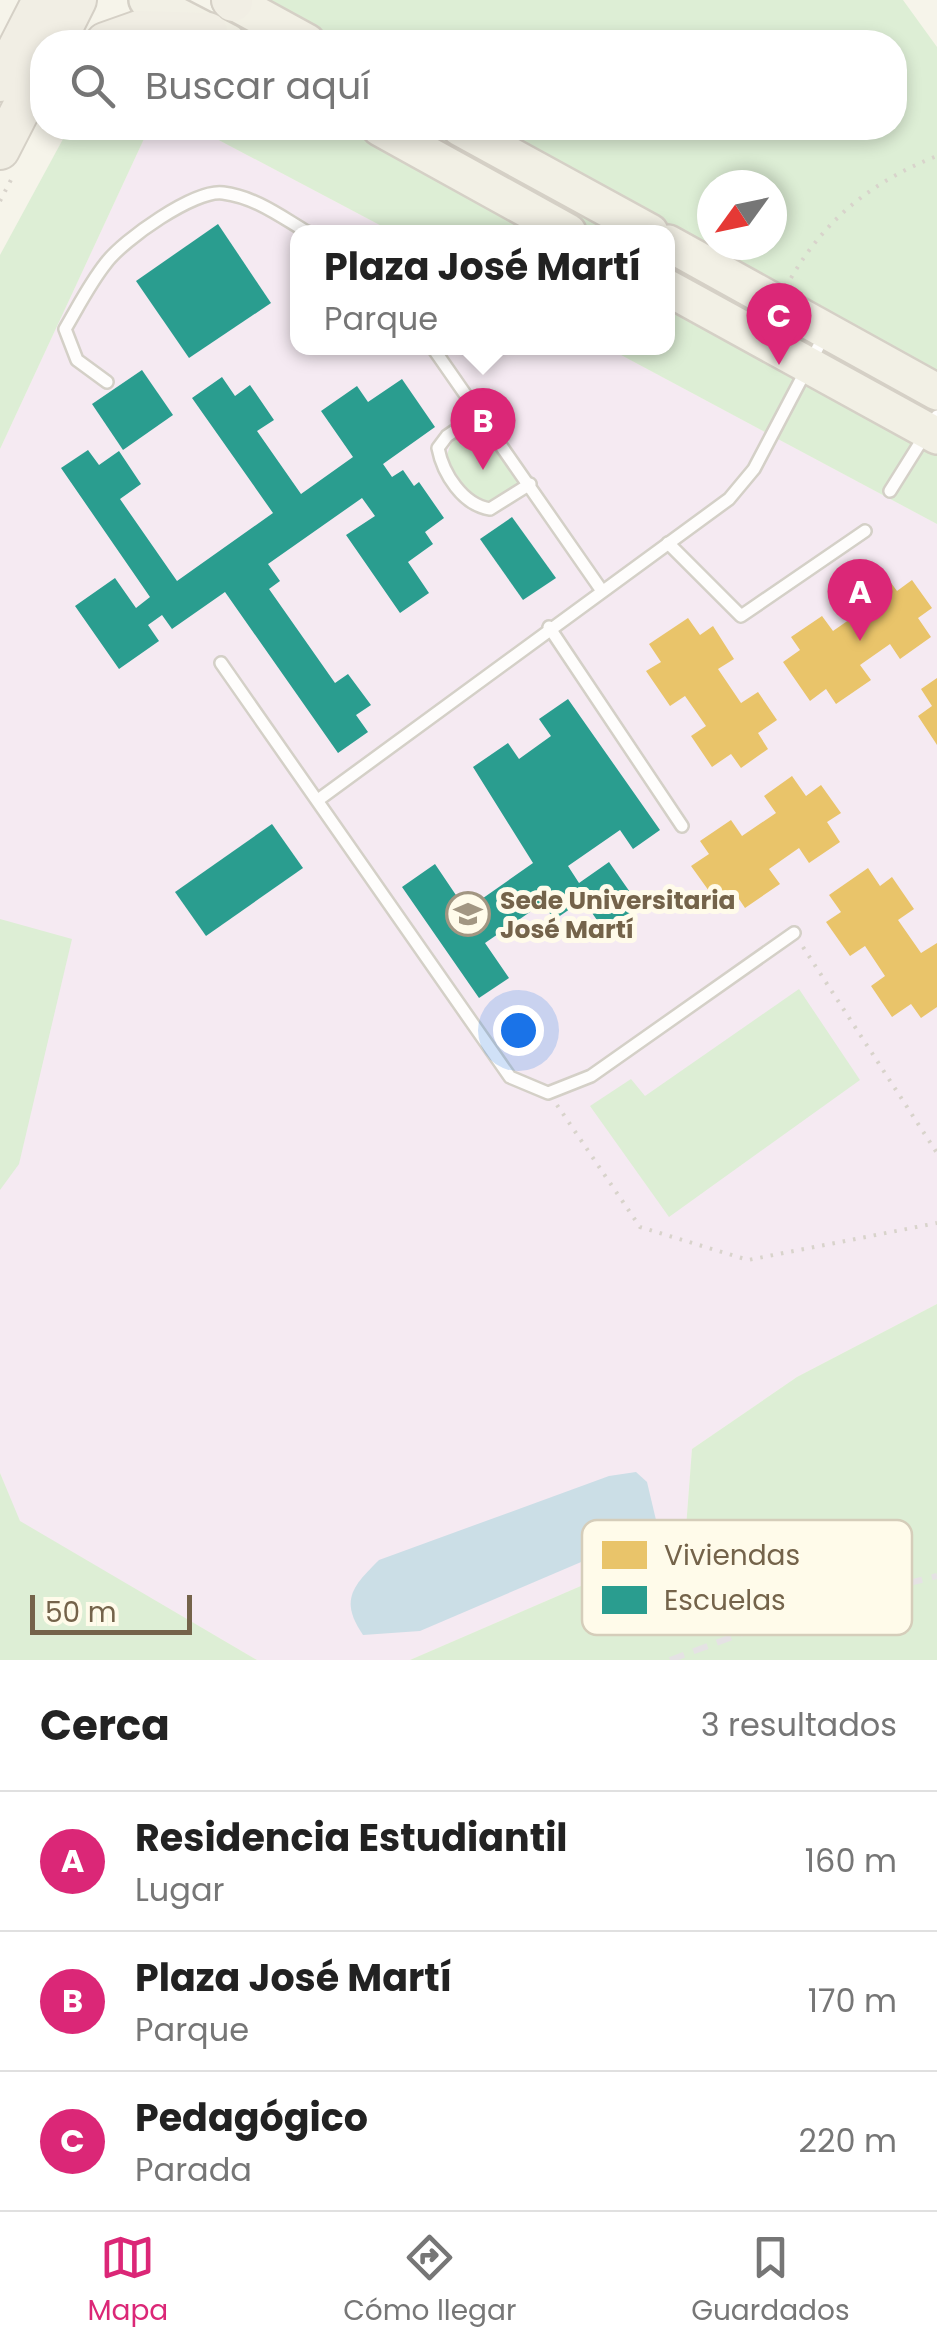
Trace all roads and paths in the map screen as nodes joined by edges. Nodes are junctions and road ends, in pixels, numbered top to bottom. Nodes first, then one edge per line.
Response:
1 (42, 0) edge
2 (78, 0) edge
3 (147, 0) edge
4 (232, 0) edge
5 (37, 30) edge
6 (62, 30) edge
7 (205, 30) edge
8 (286, 30) edge
9 (29, 80) edge
10 (402, 140) edge
11 (482, 140) edge
12 (0, 150) edge
13 (937, 156) edge
14 (295, 225) edge
15 (555, 225) edge
16 (637, 225) edge
17 (675, 247) edge
18 (675, 292) edge
19 (780, 305) junction
20 (826, 330) junction
21 (437, 355) edge
22 (809, 367) junction
23 (107, 382) dead end
24 (937, 392) edge
25 (480, 413) junction
26 (934, 428) edge
27 (530, 484) junction
28 (890, 491) dead end
29 (865, 532) dead end
30 (668, 542) junction
31 (602, 591) junction
32 (549, 627) junction
33 (221, 663) dead end
34 (318, 800) junction
35 (682, 826) dead end
36 (794, 933) joint
37 (548, 1093) junction
38 (937, 1153) edge
39 (937, 1224) edge

1 - 5 highway
2 - 6 highway
3 - 7 main road
4 - 8 main road
9 - 12 highway
10 - 15 main road
11 - 16 main road
13 - 19 path
14 - 23 lane
17 - 19 main road
18 - 22 main road
19 - 20 main road
20 - 22 lane
20 - 24 main road
21 - 25 lane
22 - 26 main road
22 - 30 lane
25 - 27 lane
25 - 27 lane
26 - 28 lane
27 - 31 lane
29 - 30 lane
30 - 31 lane
31 - 32 lane
32 - 34 lane
32 - 35 lane
33 - 34 lane
34 - 37 lane
36 - 37 lane
36 - 38 path
37 - 39 path

